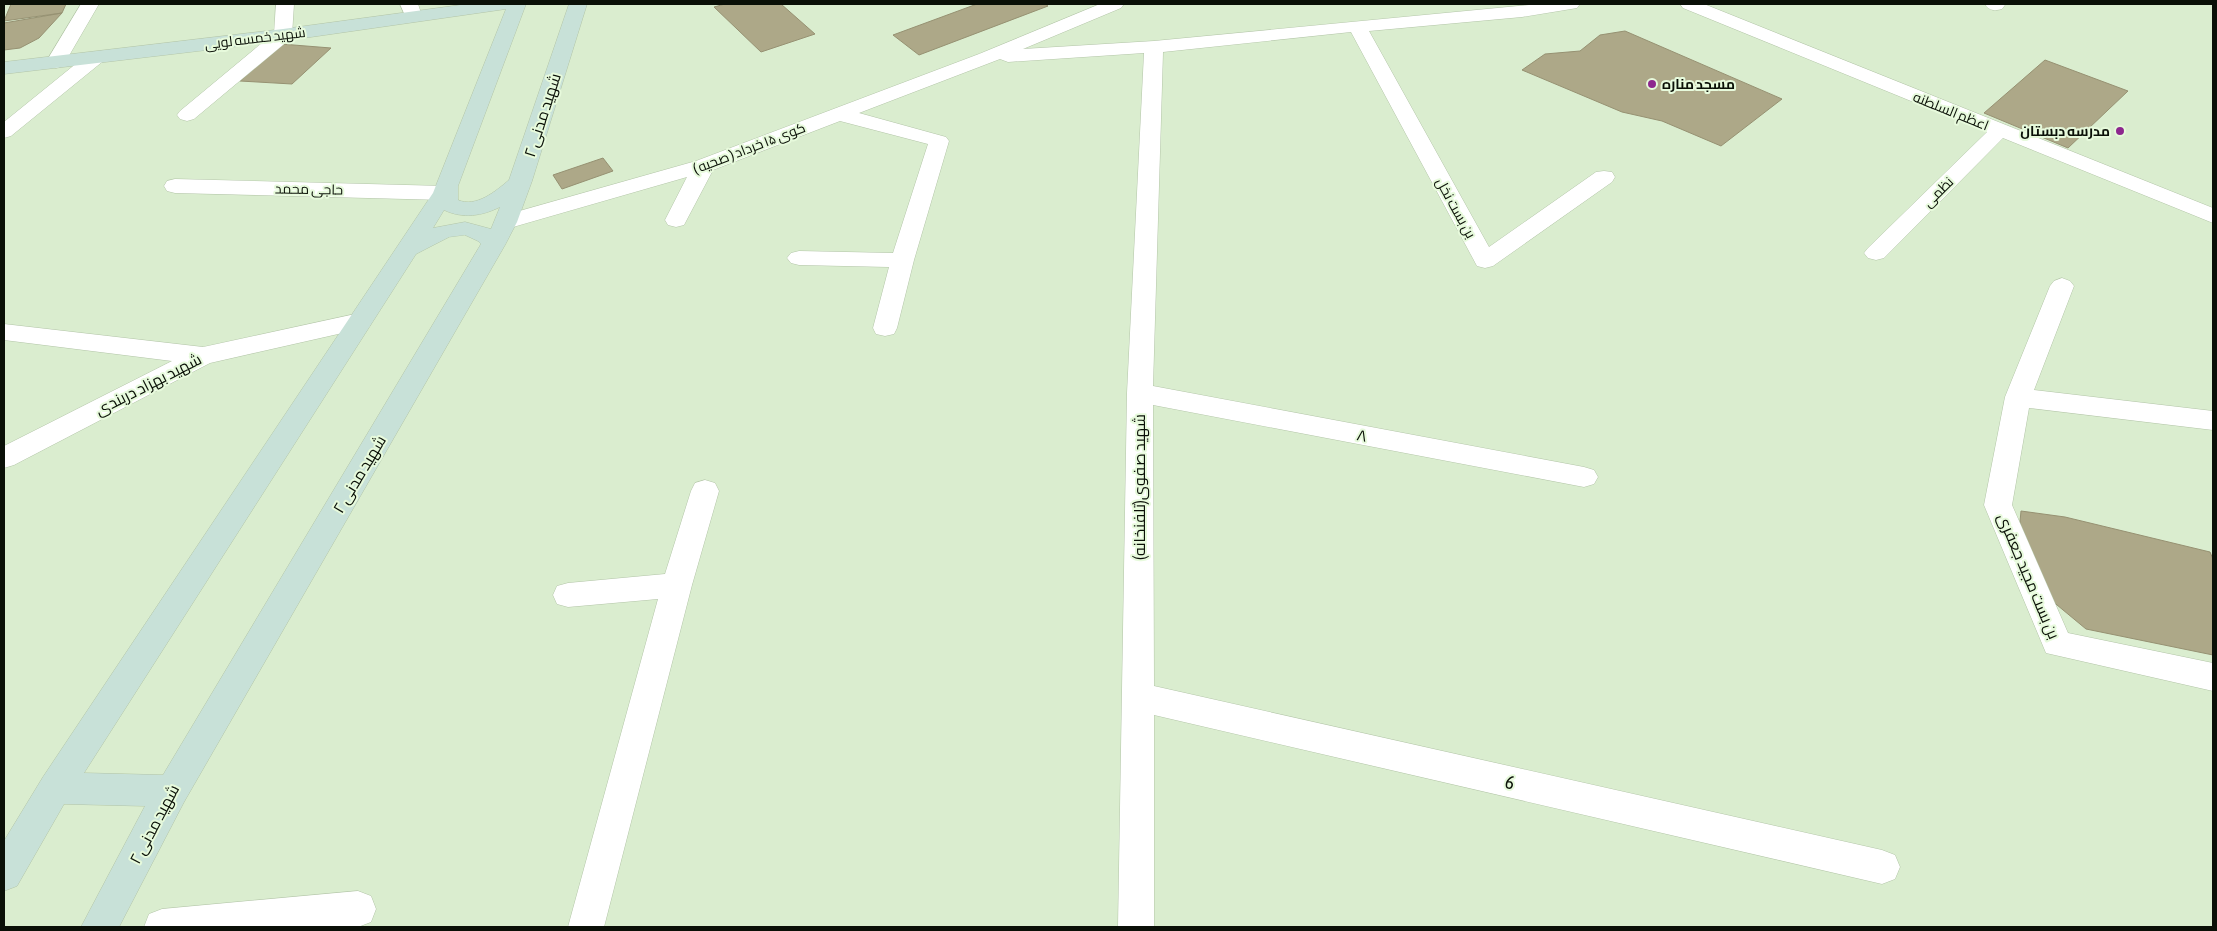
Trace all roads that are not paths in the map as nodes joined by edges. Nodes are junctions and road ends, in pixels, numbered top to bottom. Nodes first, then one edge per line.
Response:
1 (90, 4) edge
2 (285, 4) edge
3 (506, 4) edge
4 (518, 4) edge
5 (578, 4) edge
6 (1115, 4) edge
7 (1571, 4) edge
8 (1689, 4) edge
9 (1515, 8) edge
10 (411, 10) edge
11 (1356, 26) junction
12 (283, 35) junction
13 (1154, 47) junction
14 (95, 58) junction
15 (986, 58) junction
16 (56, 62) junction
17 (4, 68) edge
18 (838, 114) junction
19 (187, 115) dead end
20 (1999, 131) junction
21 (4, 132) edge
22 (704, 166) junction
23 (1604, 177) dead end
24 (521, 181) junction
25 (175, 186) dead end
26 (445, 188) junction
27 (2213, 216) edge
28 (676, 220) dead end
29 (500, 234) junction
30 (405, 252) junction
31 (1876, 253) dead end
32 (798, 258) dead end
33 (902, 260) junction
34 (2062, 286) dead end
35 (360, 321) junction
36 (885, 328) dead end
37 (4, 332) edge
38 (203, 356) junction
39 (1140, 393) junction
40 (2018, 398) junction
41 (2213, 421) edge
42 (4, 458) edge
43 (1584, 477) dead end
44 (704, 491) dead end
45 (677, 585) junction
46 (568, 595) dead end
47 (2213, 677) edge
48 (1138, 697) junction
49 (55, 788) junction
50 (172, 791) junction
51 (1882, 867) dead end
52 (4, 874) edge
53 (358, 909) dead end
54 (99, 927) edge
55 (162, 927) edge
56 (586, 927) edge
57 (1136, 927) edge

1 - 16 street
2 - 12 street
3 - 10 main road, شهید خمسه لویی
4 - 26 main road
5 - 24 main road, شهید مدنی ۲
6 - 15 street
7 - 9 street
8 - 20 street, اعظم السلطنه
9 - 11 street
10 - 12 main road, شهید خمسه لویی
11 - 13 street
11 - 23 street, بن بست نخل
12 - 14 main road, شهید خمسه لویی
12 - 19 street
13 - 15 street
13 - 39 street, شهید صفوی(تلفنخانه)
14 - 16 main road, شهید خمسه لویی
14 - 21 street
15 - 18 street, کوی ۱۵ خرداد ( صحیه )
16 - 17 main road, شهید خمسه لویی
18 - 22 street, کوی ۱۵ خرداد ( صحیه )
18 - 33 street
20 - 27 street, اعظم السلطنه
20 - 31 street, نظمی
22 - 28 street
22 - 29 street, کوی ۱۵ خرداد ( صحیه )
24 - 26 main road
24 - 29 main road, شهید مدنی ۲
25 - 26 street, حاجی محمد
26 - 30 main road
29 - 30 main road
29 - 50 main road, شهید مدنی ۲
30 - 35 main road
32 - 33 street
33 - 36 street
34 - 40 street
35 - 38 street, شهید بهزاد دربندی
35 - 49 main road
37 - 38 street
38 - 42 street, شهید بهزاد دربندی
39 - 43 street, ۸
39 - 48 street, شهید صفوی(تلفنخانه)
40 - 41 street
40 - 47 street, بن بست مجید جعفری
44 - 45 street
45 - 46 street
45 - 56 street
48 - 51 street, 6
48 - 57 street, شهید صفوی(تلفنخانه)
49 - 50 main road
49 - 52 main road
50 - 54 main road, شهید مدنی ۲
53 - 55 street

